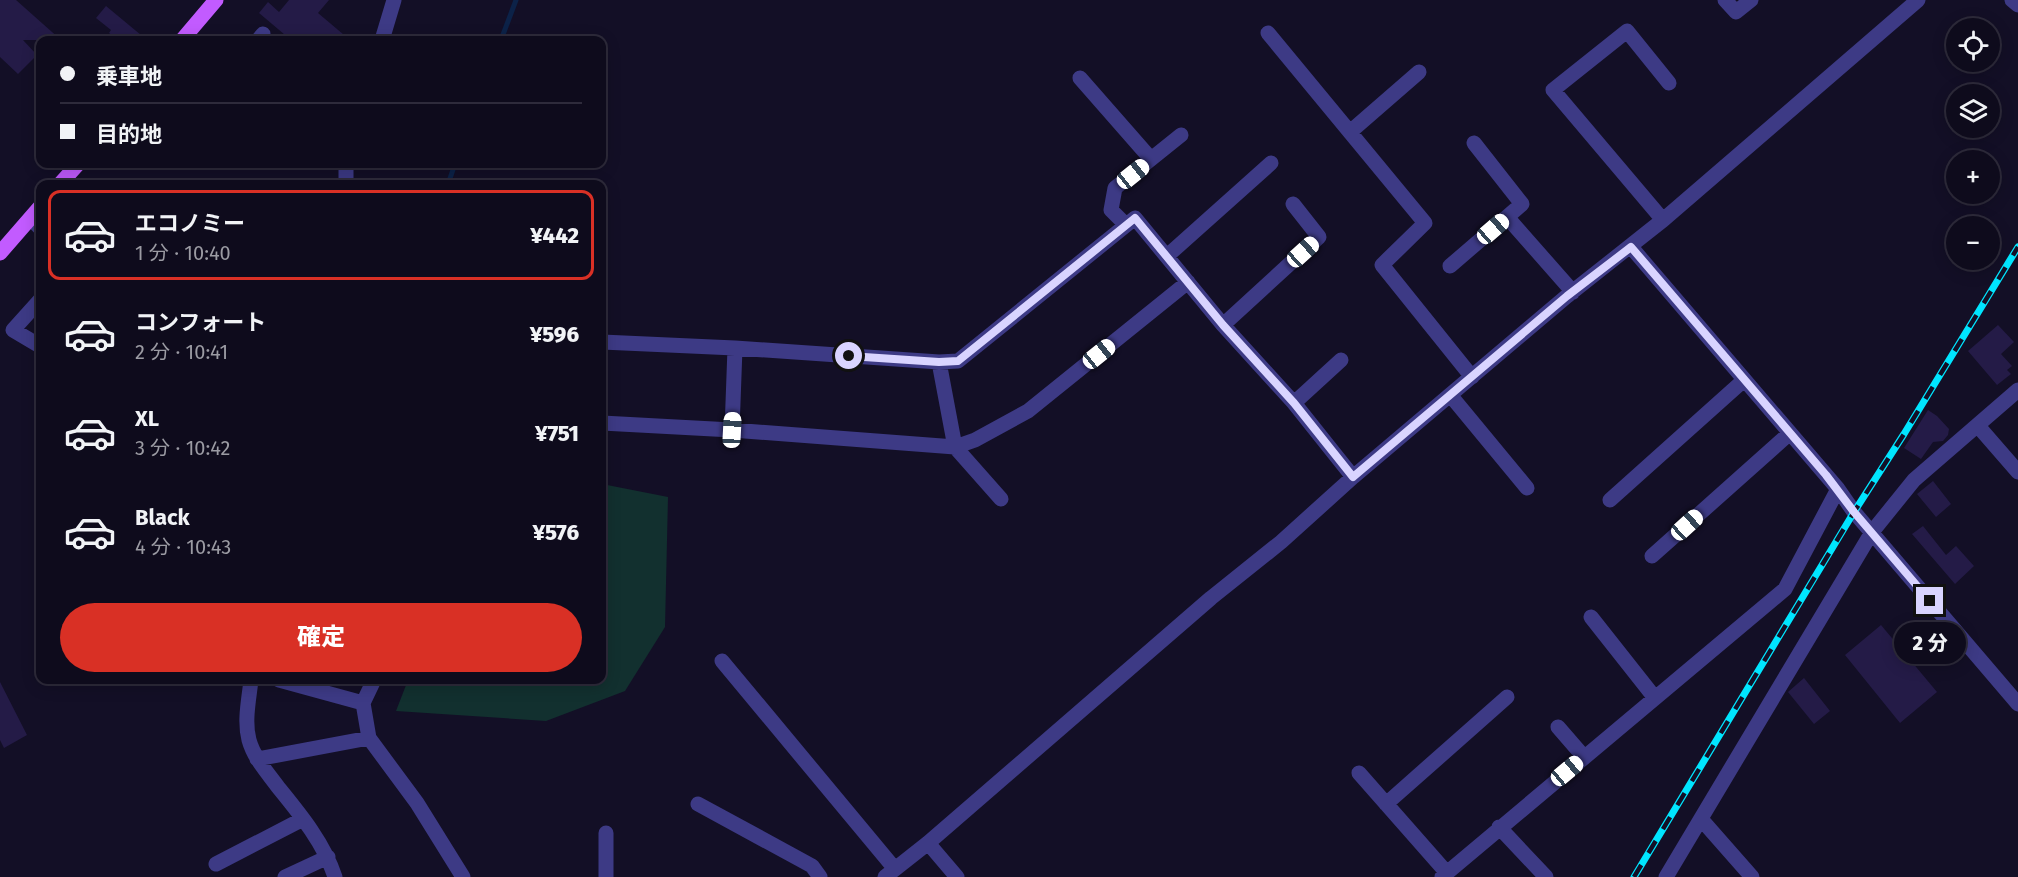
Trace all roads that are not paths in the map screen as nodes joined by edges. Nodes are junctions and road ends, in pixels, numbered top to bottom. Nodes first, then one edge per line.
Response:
1 (216, 0) edge
2 (394, 0) edge
3 (1725, 0) edge
4 (1751, 0) edge
5 (1918, 0) edge
6 (1268, 33) dead end
7 (189, 36) edge
8 (383, 36) edge
9 (1419, 72) dead end
10 (1080, 78) dead end
11 (1669, 83) dead end
12 (1350, 132) junction
13 (1181, 135) dead end
14 (1474, 143) dead end
15 (1151, 159) junction
16 (1271, 163) dead end
17 (74, 168) edge
18 (64, 180) edge
19 (1293, 204) dead end
20 (1508, 217) junction
21 (36, 219) edge
22 (1663, 220) junction
23 (1126, 225) junction
24 (1631, 247) junction
25 (0, 253) edge
26 (1167, 256) junction
27 (1450, 266) dead end
28 (1188, 282) junction
29 (1573, 291) junction
30 (36, 304) edge
31 (1223, 325) junction
32 (606, 342) edge
33 (36, 344) edge
34 (735, 348) junction
35 (1341, 360) dead end
36 (939, 362) junction
37 (1472, 376) junction
38 (1744, 380) junction
39 (2018, 390) edge
40 (1451, 396) junction
41 (1294, 403) junction
42 (606, 423) edge
43 (1978, 426) junction
44 (732, 430) junction
45 (1790, 433) junction
46 (955, 447) junction
47 (2018, 472) edge
48 (1353, 477) junction
49 (1527, 488) dead end
50 (1838, 489) junction
51 (1001, 499) dead end
52 (1610, 500) dead end
53 (1872, 532) junction
54 (1653, 556) dead end
55 (1591, 617) dead end
56 (722, 661) dead end
57 (250, 684) edge
58 (294, 684) edge
59 (372, 684) edge
60 (1508, 697) dead end
61 (1655, 698) junction
62 (363, 703) junction
63 (2018, 704) edge
64 (1558, 727) dead end
65 (369, 738) junction
66 (1584, 757) junction
67 (257, 759) junction
68 (1359, 773) dead end
69 (698, 804) dead end
70 (1386, 804) junction
71 (303, 819) junction
72 (1701, 819) junction
73 (1499, 828) junction
74 (606, 833) dead end
75 (928, 843) junction
76 (328, 857) junction
77 (216, 864) dead end
78 (1448, 872) edge
79 (890, 873) edge
80 (285, 877) edge
81 (335, 877) edge
82 (462, 877) edge
83 (606, 877) edge
84 (820, 877) edge
85 (957, 877) edge
86 (1467, 877) edge
87 (1546, 877) edge
88 (1666, 877) edge
89 (1752, 877) edge

1 - 7 main road
2 - 8 street
3 - 4 street
5 - 22 street
6 - 12 street
9 - 12 street
10 - 15 street
11 - 22 street
12 - 37 street
13 - 15 street
14 - 20 street
15 - 23 street
16 - 26 street
17 - 18 main road
19 - 31 street
20 - 27 street
20 - 29 street
21 - 25 main road
22 - 24 street
23 - 26 street
23 - 36 street
24 - 29 street
24 - 38 street
26 - 28 street
28 - 31 street
28 - 46 street
29 - 37 street
30 - 33 street
31 - 41 street
32 - 34 street
34 - 36 street
34 - 44 street
35 - 41 street
36 - 46 street
37 - 40 street
38 - 45 street
38 - 52 street
39 - 43 street
40 - 48 street
40 - 49 street
41 - 48 street
42 - 44 street
43 - 47 street
43 - 53 street
44 - 46 street
45 - 50 street
45 - 54 street
46 - 51 street
48 - 75 street
50 - 53 street
50 - 61 street
53 - 63 street
53 - 72 street
55 - 61 street
56 - 79 street
57 - 67 street
58 - 62 street
59 - 62 street
60 - 70 street
61 - 66 street
62 - 65 street
64 - 66 street
65 - 67 street
65 - 82 street
66 - 73 street
67 - 71 street
68 - 70 street
69 - 84 street
70 - 78 street
71 - 76 street
71 - 77 street
72 - 88 street
72 - 89 street
73 - 78 street
73 - 87 street
74 - 83 street
75 - 79 street
75 - 85 street
76 - 80 street
76 - 81 street
78 - 86 street

